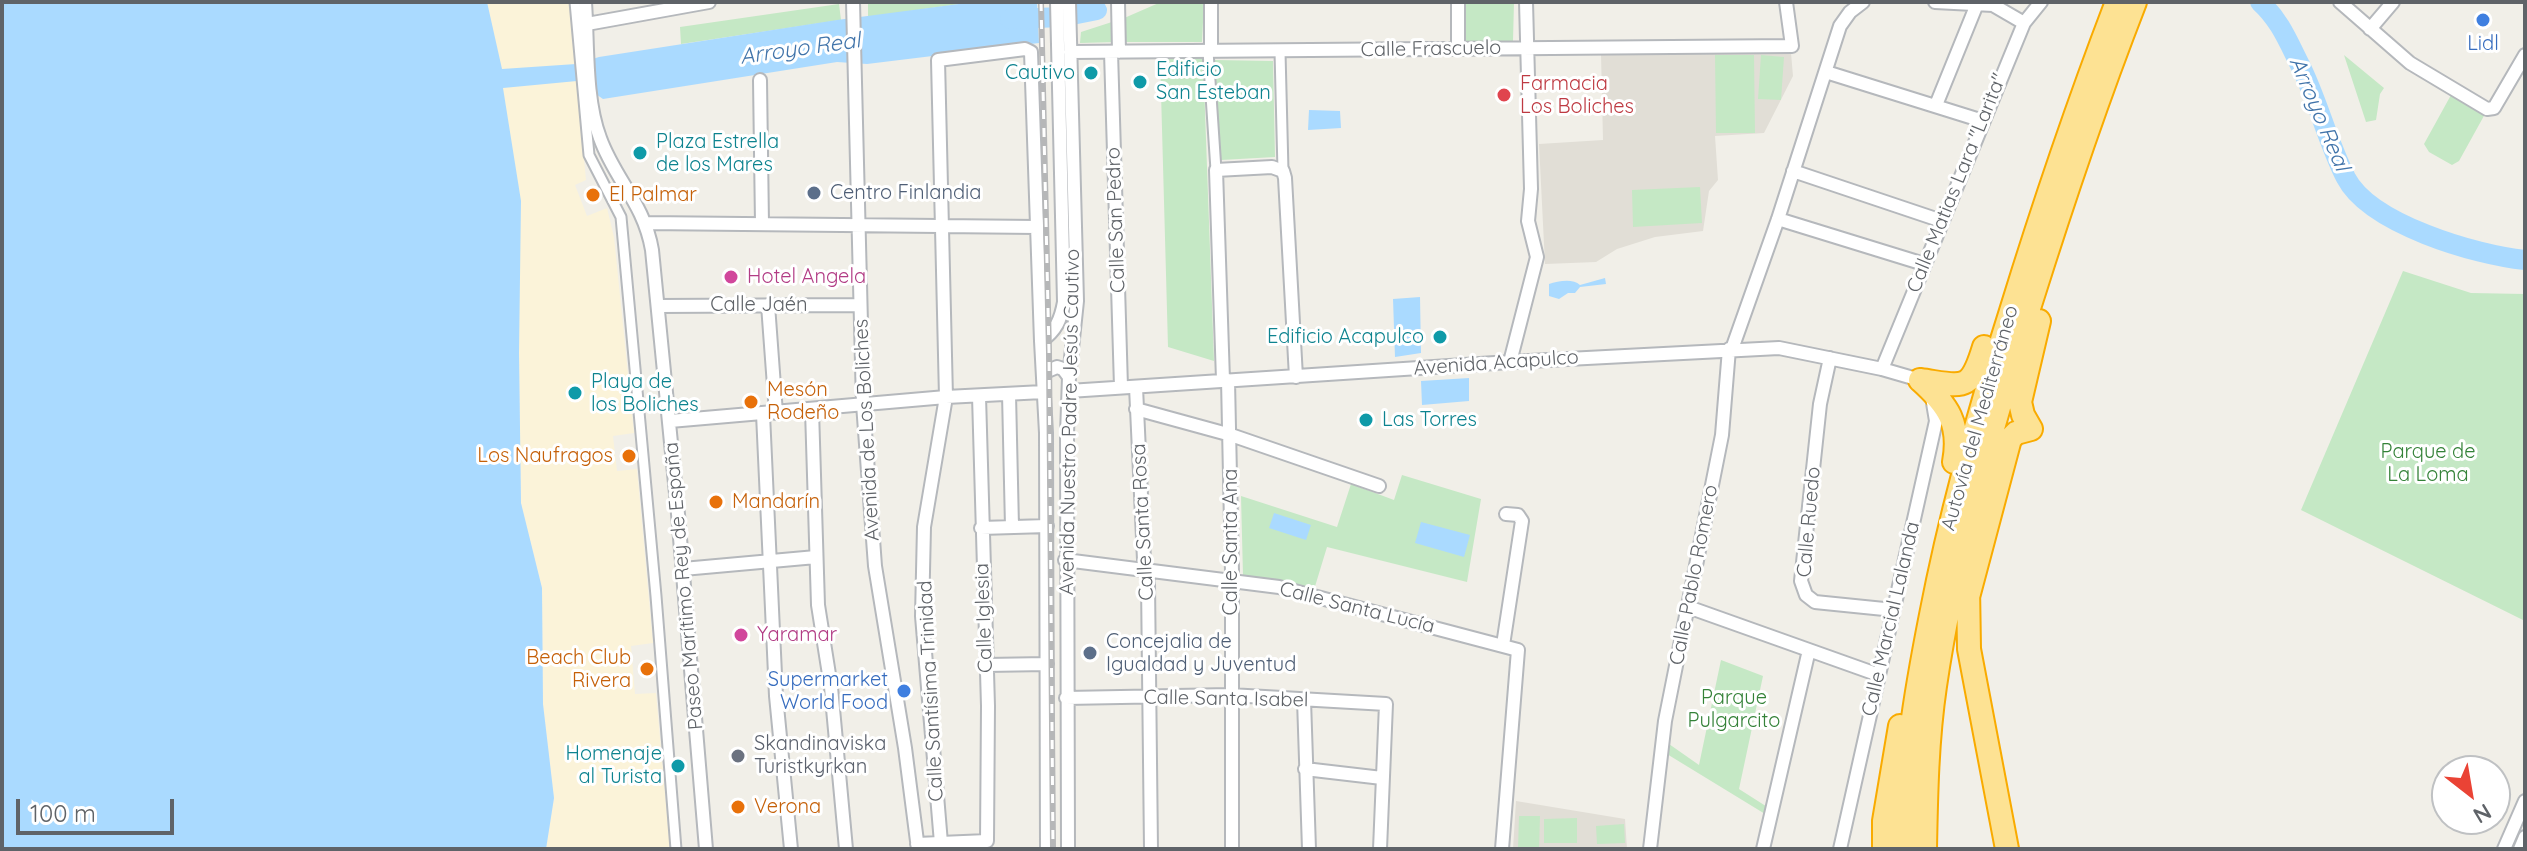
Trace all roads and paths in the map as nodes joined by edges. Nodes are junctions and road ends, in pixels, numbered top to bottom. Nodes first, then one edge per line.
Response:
1 (575, 2) edge
2 (585, 2) edge
3 (709, 2) edge
4 (1057, 2) edge
5 (1069, 2) edge
6 (1118, 2) edge
7 (1211, 2) edge
8 (1458, 2) edge
9 (1526, 2) edge
10 (1786, 2) edge
11 (1863, 2) edge
12 (1935, 2) edge
13 (2041, 2) edge
14 (2117, 2) edge
15 (2135, 2) edge
16 (2340, 2) edge
17 (2393, 2) edge
18 (1977, 4) edge
19 (853, 5) edge
20 (643, 7) edge
21 (2024, 23) junction
22 (587, 24) junction
23 (2370, 29) junction
24 (1066, 47) junction
25 (1526, 48) junction
26 (1458, 49) junction
27 (1210, 51) junction
28 (584, 52) junction
29 (1031, 52) joint
30 (1115, 52) junction
31 (1280, 52) junction
32 (2525, 55) edge
33 (1826, 72) junction
34 (760, 80) dead end
35 (1936, 105) junction
36 (588, 107) junction
37 (1983, 121) junction
38 (1216, 170) junction
39 (1283, 171) junction
40 (1793, 171) junction
41 (2060, 184) junction
42 (1778, 219) junction
43 (1942, 221) junction
44 (646, 223) junction
45 (762, 224) junction
46 (859, 225) junction
47 (943, 227) junction
48 (1037, 227) junction
49 (1924, 264) junction
50 (768, 305) junction
51 (860, 305) junction
52 (658, 306) junction
53 (1041, 341) junction
54 (1730, 349) junction
55 (1830, 358) junction
56 (1510, 362) junction
57 (1882, 369) junction
58 (1043, 373) junction
59 (1069, 377) junction
60 (1296, 377) junction
61 (1226, 380) junction
62 (1926, 385) junction
63 (1121, 387) junction
64 (1136, 387) junction
65 (1069, 391) junction
66 (1043, 392) junction
67 (1009, 394) junction
68 (979, 396) junction
69 (946, 397) junction
70 (863, 404) junction
71 (1136, 409) junction
72 (812, 410) junction
73 (1069, 410) junction
74 (770, 413) junction
75 (1044, 416) junction
76 (670, 421) junction
77 (1995, 424) junction
78 (1231, 435) junction
79 (1379, 486) dead end
80 (1506, 514) dead end
81 (1952, 517) junction
82 (1047, 526) junction
83 (1015, 527) junction
84 (981, 528) junction
85 (1943, 551) junction
86 (816, 557) junction
87 (768, 560) junction
88 (1065, 560) junction
89 (683, 569) junction
90 (1145, 570) junction
91 (1232, 582) junction
92 (1967, 601) junction
93 (1688, 607) junction
94 (1894, 610) junction
95 (1503, 645) junction
96 (1809, 650) junction
97 (1047, 664) junction
98 (986, 665) junction
99 (1879, 675) junction
100 (1230, 695) junction
101 (1149, 697) junction
102 (1066, 698) junction
103 (1304, 700) junction
104 (1305, 769) junction
105 (1382, 778) junction
106 (2525, 801) edge
107 (2525, 837) edge
108 (941, 843) junction
109 (918, 846) edge
110 (676, 849) edge
111 (706, 849) edge
112 (791, 849) edge
113 (846, 849) edge
114 (1047, 849) edge
115 (1068, 849) edge
116 (1151, 849) edge
117 (1232, 849) edge
118 (1309, 849) edge
119 (1380, 849) edge
120 (1502, 849) edge
121 (1650, 849) edge
122 (1763, 849) edge
123 (1840, 849) edge
124 (1884, 849) edge
125 (1905, 849) edge
126 (1925, 849) edge
127 (2007, 849) edge
128 (2504, 849) edge
129 (2520, 849) edge

1 - 28 street
2 - 22 street, Paseo Marítimo Rey de España
3 - 20 street
4 - 24 street
5 - 24 street
6 - 30 street, Calle San Pedro
7 - 27 street
8 - 26 street
9 - 25 street
10 - 25 street, Calle Frascuelo
11 - 33 street, Calle Pablo Romero
12 - 18 street
13 - 21 street, Calle Matias Lara "Larita"
14 - 41 highway, Autovía del Mediterráneo
15 - 41 highway, Autovía del Mediterráneo
16 - 23 street
17 - 23 street
18 - 21 street
18 - 35 street
19 - 46 street, Avenida de Los Boliches
20 - 22 street
21 - 37 street, Calle Matias Lara "Larita"
22 - 28 street, Paseo Marítimo Rey de España
23 - 32 street
24 - 30 street, Calle Frascuelo
24 - 53 street, Avenida Nuestro Padre Jesús Cautivo
24 - 59 street, Avenida Nuestro Padre Jesús Cautivo
25 - 26 street, Calle Frascuelo
25 - 56 street
26 - 31 street, Calle Frascuelo
27 - 30 street, Calle Frascuelo
27 - 31 street, Calle Frascuelo
27 - 38 street
28 - 36 street, Paseo Marítimo Rey de España
29 - 47 street, Calle Santísima Trinidad
29 - 48 street, Avenida Nuestro Padre Jesús Cautivo
30 - 63 street, Calle San Pedro
31 - 39 street
33 - 35 street
33 - 40 street, Calle Pablo Romero
34 - 45 street
35 - 37 street
36 - 44 street, Paseo Marítimo Rey de España
36 - 110 street
37 - 43 street, Calle Matias Lara "Larita"
38 - 39 street
38 - 61 street, Calle Santa Ana
39 - 60 street
40 - 42 street, Calle Pablo Romero
40 - 43 street
41 - 62 highway
41 - 77 highway, Autovía del Mediterráneo
41 - 81 highway, Autovía del Mediterráneo
41 - 92 highway
42 - 49 street
42 - 54 street, Calle Pablo Romero
43 - 49 street, Calle Matias Lara "Larita"
44 - 45 street
44 - 52 street, Paseo Marítimo Rey de España
45 - 46 street
46 - 47 street
46 - 51 street, Avenida de Los Boliches
47 - 48 street
47 - 69 street, Calle Santísima Trinidad
48 - 53 street, Avenida Nuestro Padre Jesús Cautivo
49 - 57 street, Calle Matias Lara "Larita"
50 - 51 street, Calle Jaén
50 - 52 street, Calle Jaén
50 - 74 street
51 - 70 street, Avenida de Los Boliches
52 - 76 street, Paseo Marítimo Rey de España
53 - 58 street, Avenida Nuestro Padre Jesús Cautivo
54 - 55 street, Avenida Acapulco
54 - 56 street, Avenida Acapulco
54 - 93 street, Calle Pablo Romero
55 - 57 street, Avenida Acapulco
55 - 94 street, Calle Ruedo
56 - 60 street, Avenida Acapulco
57 - 62 street, Avenida Acapulco
58 - 59 street
58 - 66 street, Avenida Nuestro Padre Jesús Cautivo
59 - 65 street, Avenida Nuestro Padre Jesús Cautivo
60 - 61 street, Avenida Acapulco
61 - 64 street, Avenida Acapulco
61 - 78 street, Calle Santa Ana
62 - 81 highway
62 - 94 street, Calle Marcial Lalanda
63 - 64 street, Avenida Acapulco
63 - 65 street, Avenida Acapulco
64 - 71 street, Calle Santa Rosa
65 - 73 street, Avenida Nuestro Padre Jesús Cautivo
66 - 67 street
66 - 75 street, Avenida Nuestro Padre Jesús Cautivo
67 - 68 street
67 - 83 street
68 - 69 street
68 - 84 street, Calle Iglesia
69 - 70 street
69 - 108 street, Calle Santísima Trinidad
70 - 72 street
70 - 109 street, Avenida de Los Boliches
71 - 78 street
71 - 90 street, Calle Santa Rosa
72 - 74 street
72 - 86 street
73 - 75 street
73 - 88 street, Avenida Nuestro Padre Jesús Cautivo
74 - 76 street
74 - 87 street
75 - 82 street, Avenida Nuestro Padre Jesús Cautivo
76 - 89 street, Paseo Marítimo Rey de España
77 - 92 highway
77 - 126 highway, Autovía del Mediterráneo
78 - 79 street
78 - 91 street, Calle Santa Ana
80 - 95 street
81 - 85 highway, Autovía del Mediterráneo
82 - 83 street
82 - 97 street, Avenida Nuestro Padre Jesús Cautivo
83 - 84 street
84 - 98 street, Calle Iglesia
85 - 124 highway
85 - 125 highway, Autovía del Mediterráneo
86 - 87 street
86 - 113 street
87 - 89 street
87 - 112 street
88 - 90 street, Calle Santa Lucía
88 - 102 street, Avenida Nuestro Padre Jesús Cautivo
89 - 111 street, Paseo Marítimo Rey de España
90 - 91 street, Calle Santa Lucía
90 - 101 street, Calle Santa Rosa
91 - 95 street, Calle Santa Lucía
91 - 100 street, Calle Santa Ana
92 - 127 highway
93 - 96 street
93 - 121 street, Calle Pablo Romero
94 - 99 street, Calle Marcial Lalanda
95 - 120 street
96 - 99 street
96 - 122 street
97 - 98 street
97 - 114 street, Avenida Nuestro Padre Jesús Cautivo
98 - 108 street, Calle Iglesia
99 - 123 street, Calle Marcial Lalanda
100 - 101 street, Calle Santa Isabel
100 - 103 street, Calle Santa Isabel
100 - 117 street, Calle Santa Ana
101 - 102 street, Calle Santa Isabel
101 - 116 street, Calle Santa Rosa
102 - 115 street, Avenida Nuestro Padre Jesús Cautivo
103 - 104 street
103 - 105 street, Calle Santa Isabel
104 - 105 street
104 - 118 street
105 - 119 street
106 - 128 street
107 - 129 street
108 - 109 street

